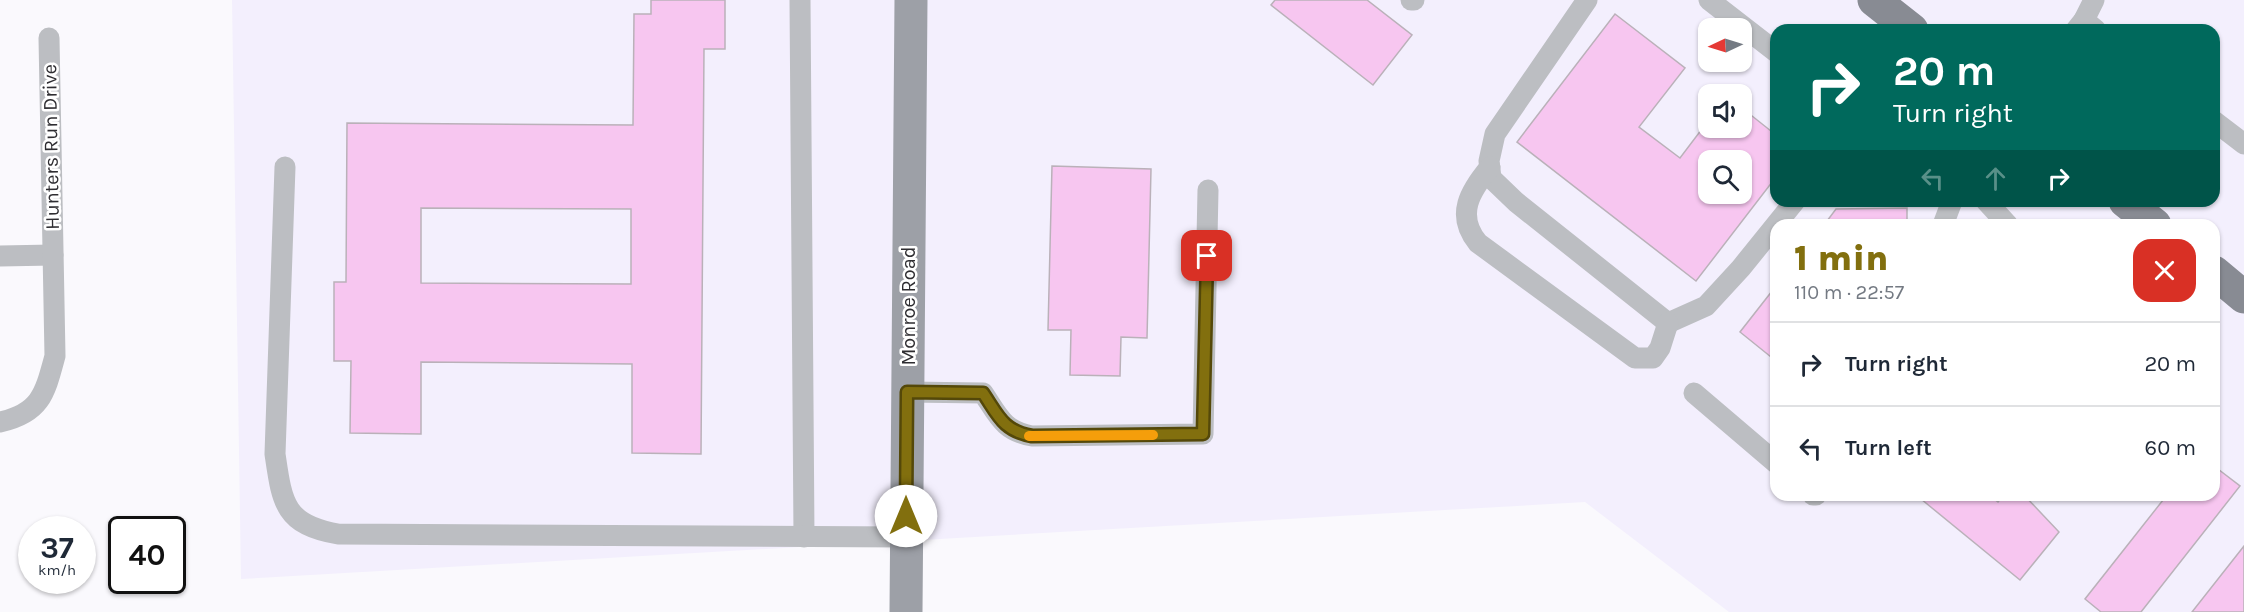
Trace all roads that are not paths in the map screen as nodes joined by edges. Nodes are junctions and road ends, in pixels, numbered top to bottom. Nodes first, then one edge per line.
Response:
1 (800, 0) edge
2 (911, 0) edge
3 (1587, 0) edge
4 (1710, 0) edge
5 (1874, 0) edge
6 (2094, 0) edge
7 (1904, 24) edge
8 (2086, 24) edge
9 (49, 38) dead end
10 (1770, 47) edge
11 (2220, 126) edge
12 (2244, 144) edge
13 (285, 167) dead end
14 (1490, 167) junction
15 (1208, 190) dead end
16 (1790, 207) edge
17 (1994, 207) edge
18 (2132, 207) edge
19 (1780, 219) edge
20 (2003, 219) edge
21 (2148, 219) edge
22 (1770, 232) edge
23 (53, 255) junction
24 (0, 256) edge
25 (2220, 277) edge
26 (2244, 297) edge
27 (1668, 322) junction
28 (907, 392) junction
29 (1694, 393) dead end
30 (0, 422) edge
31 (1770, 458) edge
32 (804, 537) junction
33 (906, 537) junction
34 (906, 612) edge

1 - 32 lane
2 - 28 street, Monroe Road
3 - 14 lane
4 - 10 lane
5 - 7 main road
6 - 8 lane
9 - 23 lane, Hunters Run Drive
11 - 12 lane
13 - 32 lane
14 - 27 lane
14 - 27 lane
15 - 28 lane
16 - 19 lane
17 - 20 lane
18 - 21 main road
22 - 27 lane
23 - 24 lane, Hunters Run Drive
23 - 30 lane, Hunters Run Drive
25 - 26 main road
28 - 33 street, Monroe Road
29 - 31 lane
32 - 33 lane
33 - 34 street, Monroe Road

